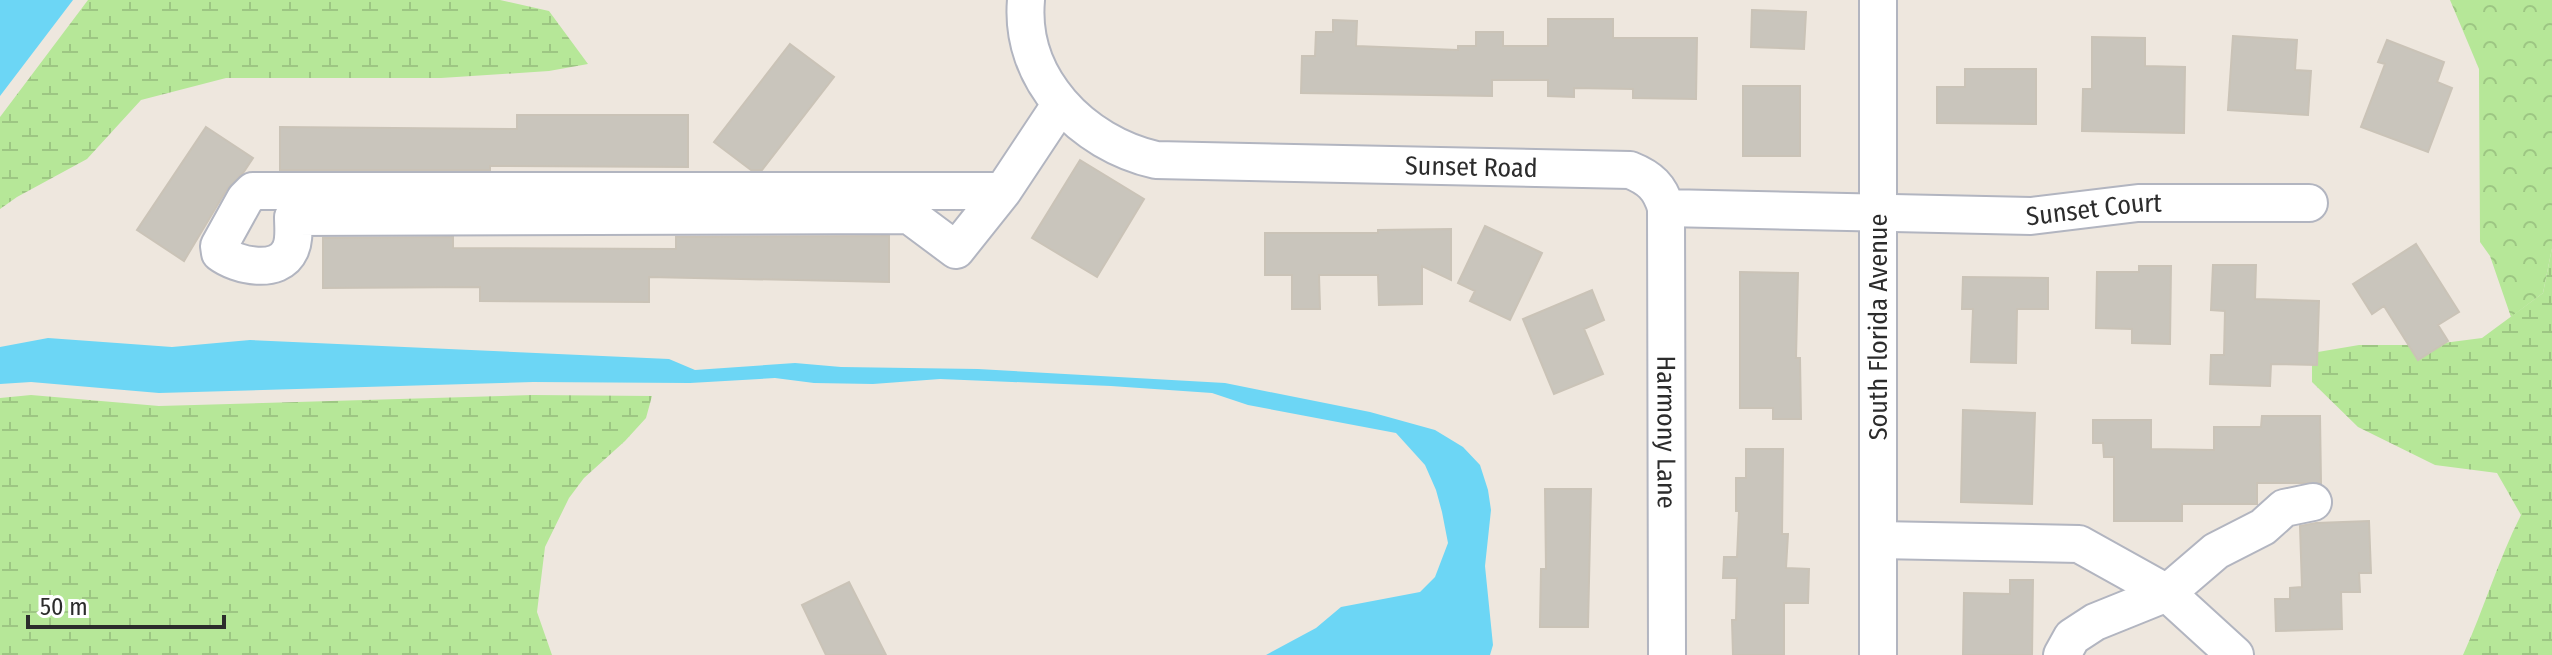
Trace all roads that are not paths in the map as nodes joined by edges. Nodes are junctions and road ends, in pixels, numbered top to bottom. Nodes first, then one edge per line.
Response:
1 (1026, 0) edge
2 (1878, 0) edge
3 (1060, 105) junction
4 (1003, 191) junction
5 (2309, 203) dead end
6 (1666, 208) junction
7 (1879, 212) junction
8 (2313, 502) dead end
9 (1878, 540) junction
10 (2167, 593) junction
11 (1667, 655) edge
12 (1878, 655) edge
13 (2062, 655) edge
14 (2235, 655) edge

1 - 3 street
2 - 7 street, South Florida Avenue
3 - 4 street
3 - 6 street, Sunset Road
4 - 4 street
5 - 7 street, Sunset Court
6 - 7 street
6 - 11 street, Harmony Lane
7 - 9 street, South Florida Avenue
8 - 10 street
9 - 10 street
9 - 12 street, South Florida Avenue
10 - 13 street
10 - 14 street

